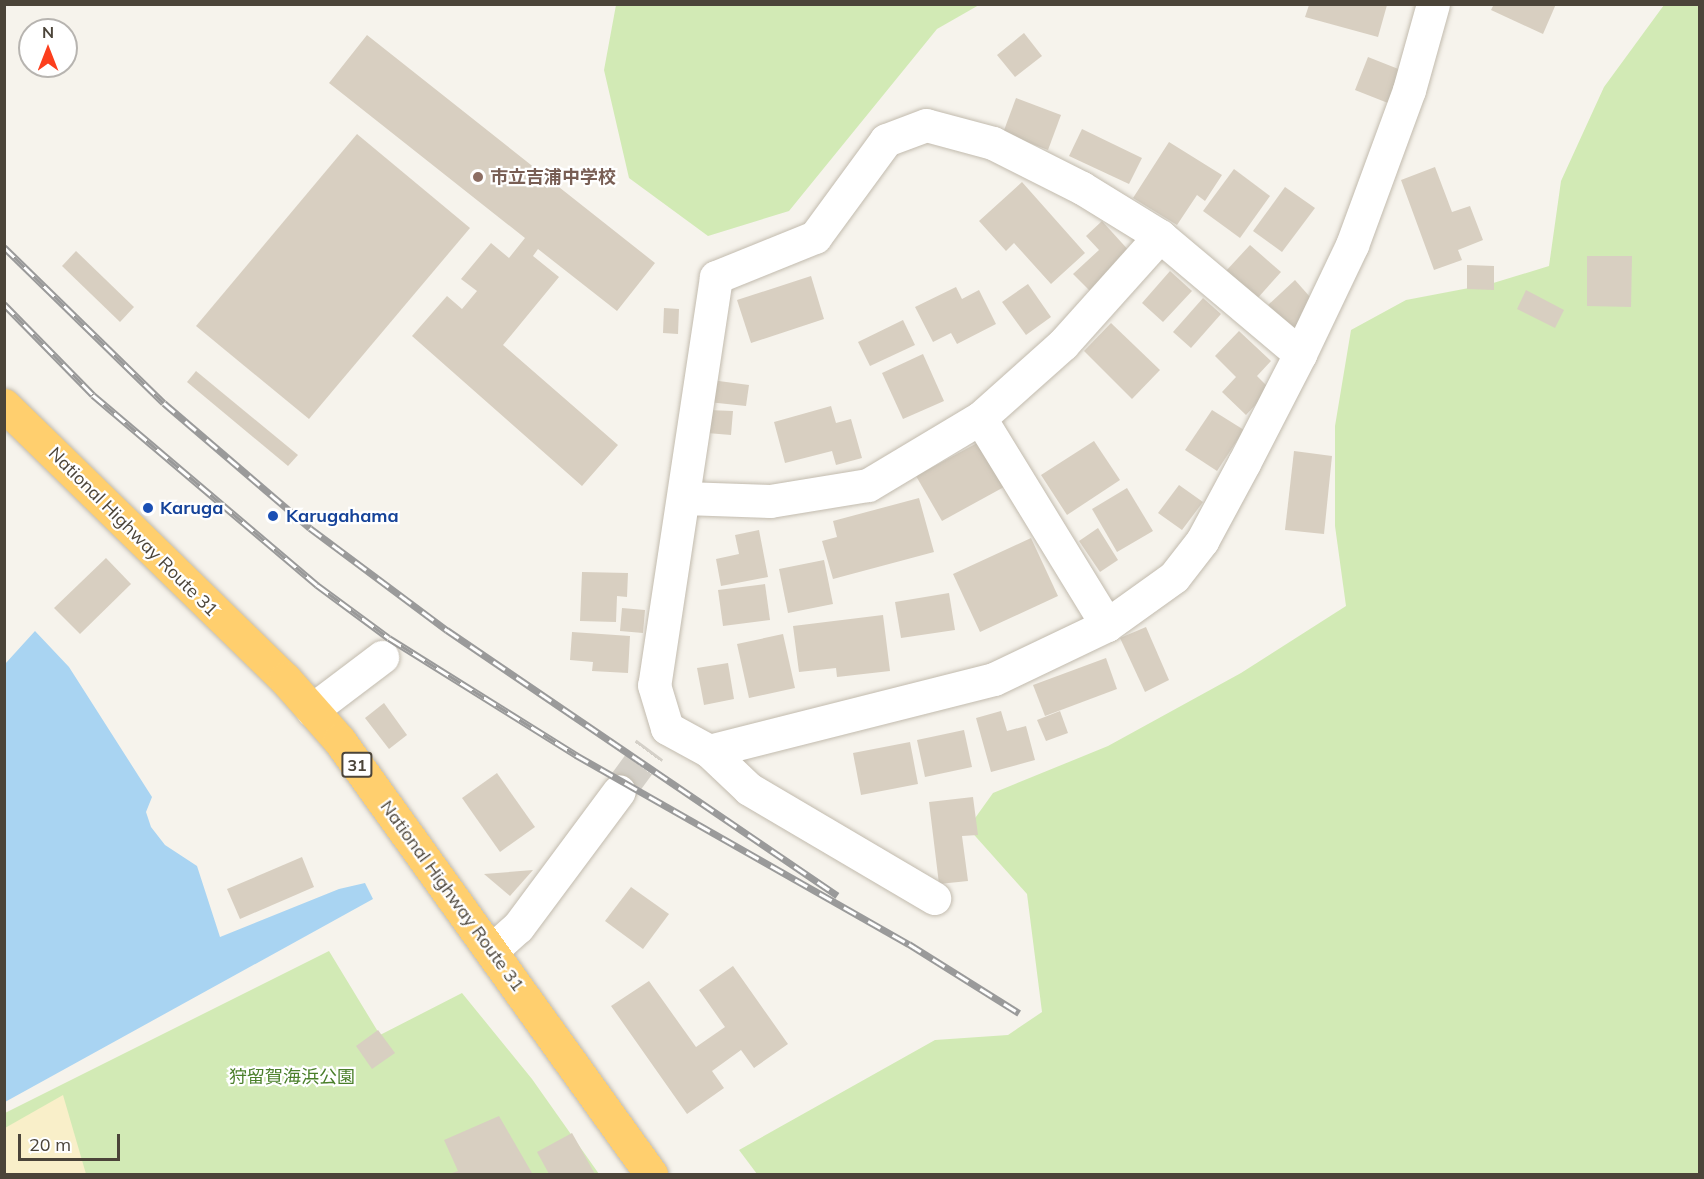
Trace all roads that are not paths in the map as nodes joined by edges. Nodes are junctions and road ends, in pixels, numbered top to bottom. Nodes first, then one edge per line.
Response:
1 (1434, 4) edge
2 (1160, 236) junction
3 (1300, 354) junction
4 (4, 405) edge
5 (980, 418) junction
6 (684, 498) junction
7 (1107, 625) junction
8 (382, 657) dead end
9 (312, 710) junction
10 (709, 751) junction
11 (620, 791) tunnel mouth
12 (934, 898) dead end
13 (491, 951) junction
14 (651, 1174) edge

1 - 3 street
2 - 3 street
2 - 5 street
2 - 6 street
3 - 7 street
4 - 9 highway, National Highway Route 31 / 31
5 - 6 street
5 - 7 street
6 - 10 street
7 - 10 street
8 - 9 street
9 - 13 highway, National Highway Route 31 / 31
10 - 12 street
11 - 13 street
13 - 14 highway, National Highway Route 31 / 31

